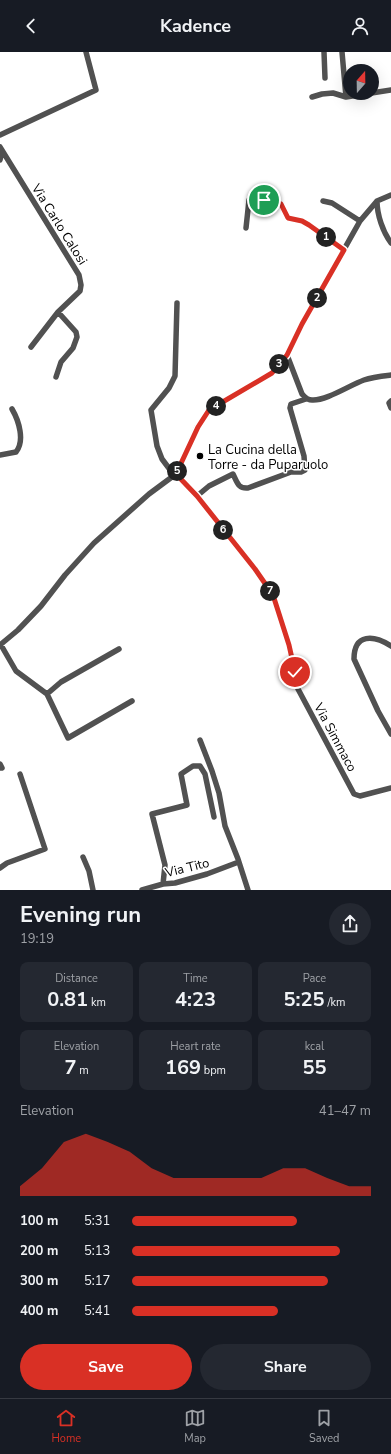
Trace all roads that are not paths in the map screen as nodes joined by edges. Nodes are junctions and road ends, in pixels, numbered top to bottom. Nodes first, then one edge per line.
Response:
1 (86, 52) edge
2 (324, 52) edge
3 (342, 52) edge
4 (343, 64) edge
5 (325, 78) dead end
6 (391, 90) edge
7 (379, 92) edge
8 (343, 96) edge
9 (312, 97) dead end
10 (0, 135) edge
11 (1, 149) edge
12 (0, 160) edge
13 (391, 195) edge
14 (323, 201) dead end
15 (377, 201) junction
16 (360, 221) junction
17 (246, 228) dead end
18 (391, 243) edge
19 (344, 250) junction
20 (178, 303) dead end
21 (58, 312) junction
22 (31, 347) dead end
23 (287, 355) junction
24 (391, 375) edge
25 (56, 377) dead end
26 (306, 399) junction
27 (391, 401) edge
28 (391, 408) edge
29 (12, 409) dead end
30 (0, 455) edge
31 (176, 474) junction
32 (197, 496) junction
33 (0, 645) edge
34 (391, 646) edge
35 (119, 649) dead end
36 (47, 694) junction
37 (132, 701) dead end
38 (391, 734) edge
39 (200, 740) dead end
40 (0, 764) edge
41 (0, 768) edge
42 (20, 774) dead end
43 (391, 788) edge
44 (214, 818) dead end
45 (83, 857) dead end
46 (236, 863) dead end
47 (0, 868) edge
48 (163, 884) junction
49 (93, 890) edge
50 (142, 890) edge
51 (248, 890) edge

1 - 10 street
2 - 5 street
3 - 4 street
6 - 7 street
8 - 9 street
11 - 12 street
11 - 21 street, Via Carlo Calosi
13 - 15 street
14 - 16 street
15 - 16 street
15 - 18 street
16 - 19 street
17 - 19 street
19 - 23 street
20 - 31 street, Via Simmaco
21 - 22 street, Via Carlo Calosi
21 - 25 street
23 - 26 street
23 - 31 street
24 - 26 street
26 - 32 street
27 - 28 street
29 - 30 street
31 - 32 street, Via Simmaco
31 - 33 street
32 - 43 street, Via Simmaco
33 - 36 street
34 - 38 street
35 - 36 street
36 - 37 street
39 - 51 street
40 - 41 street
42 - 47 street
44 - 48 street
45 - 49 street
46 - 48 street, Via Tito
48 - 50 street, Via Tito

